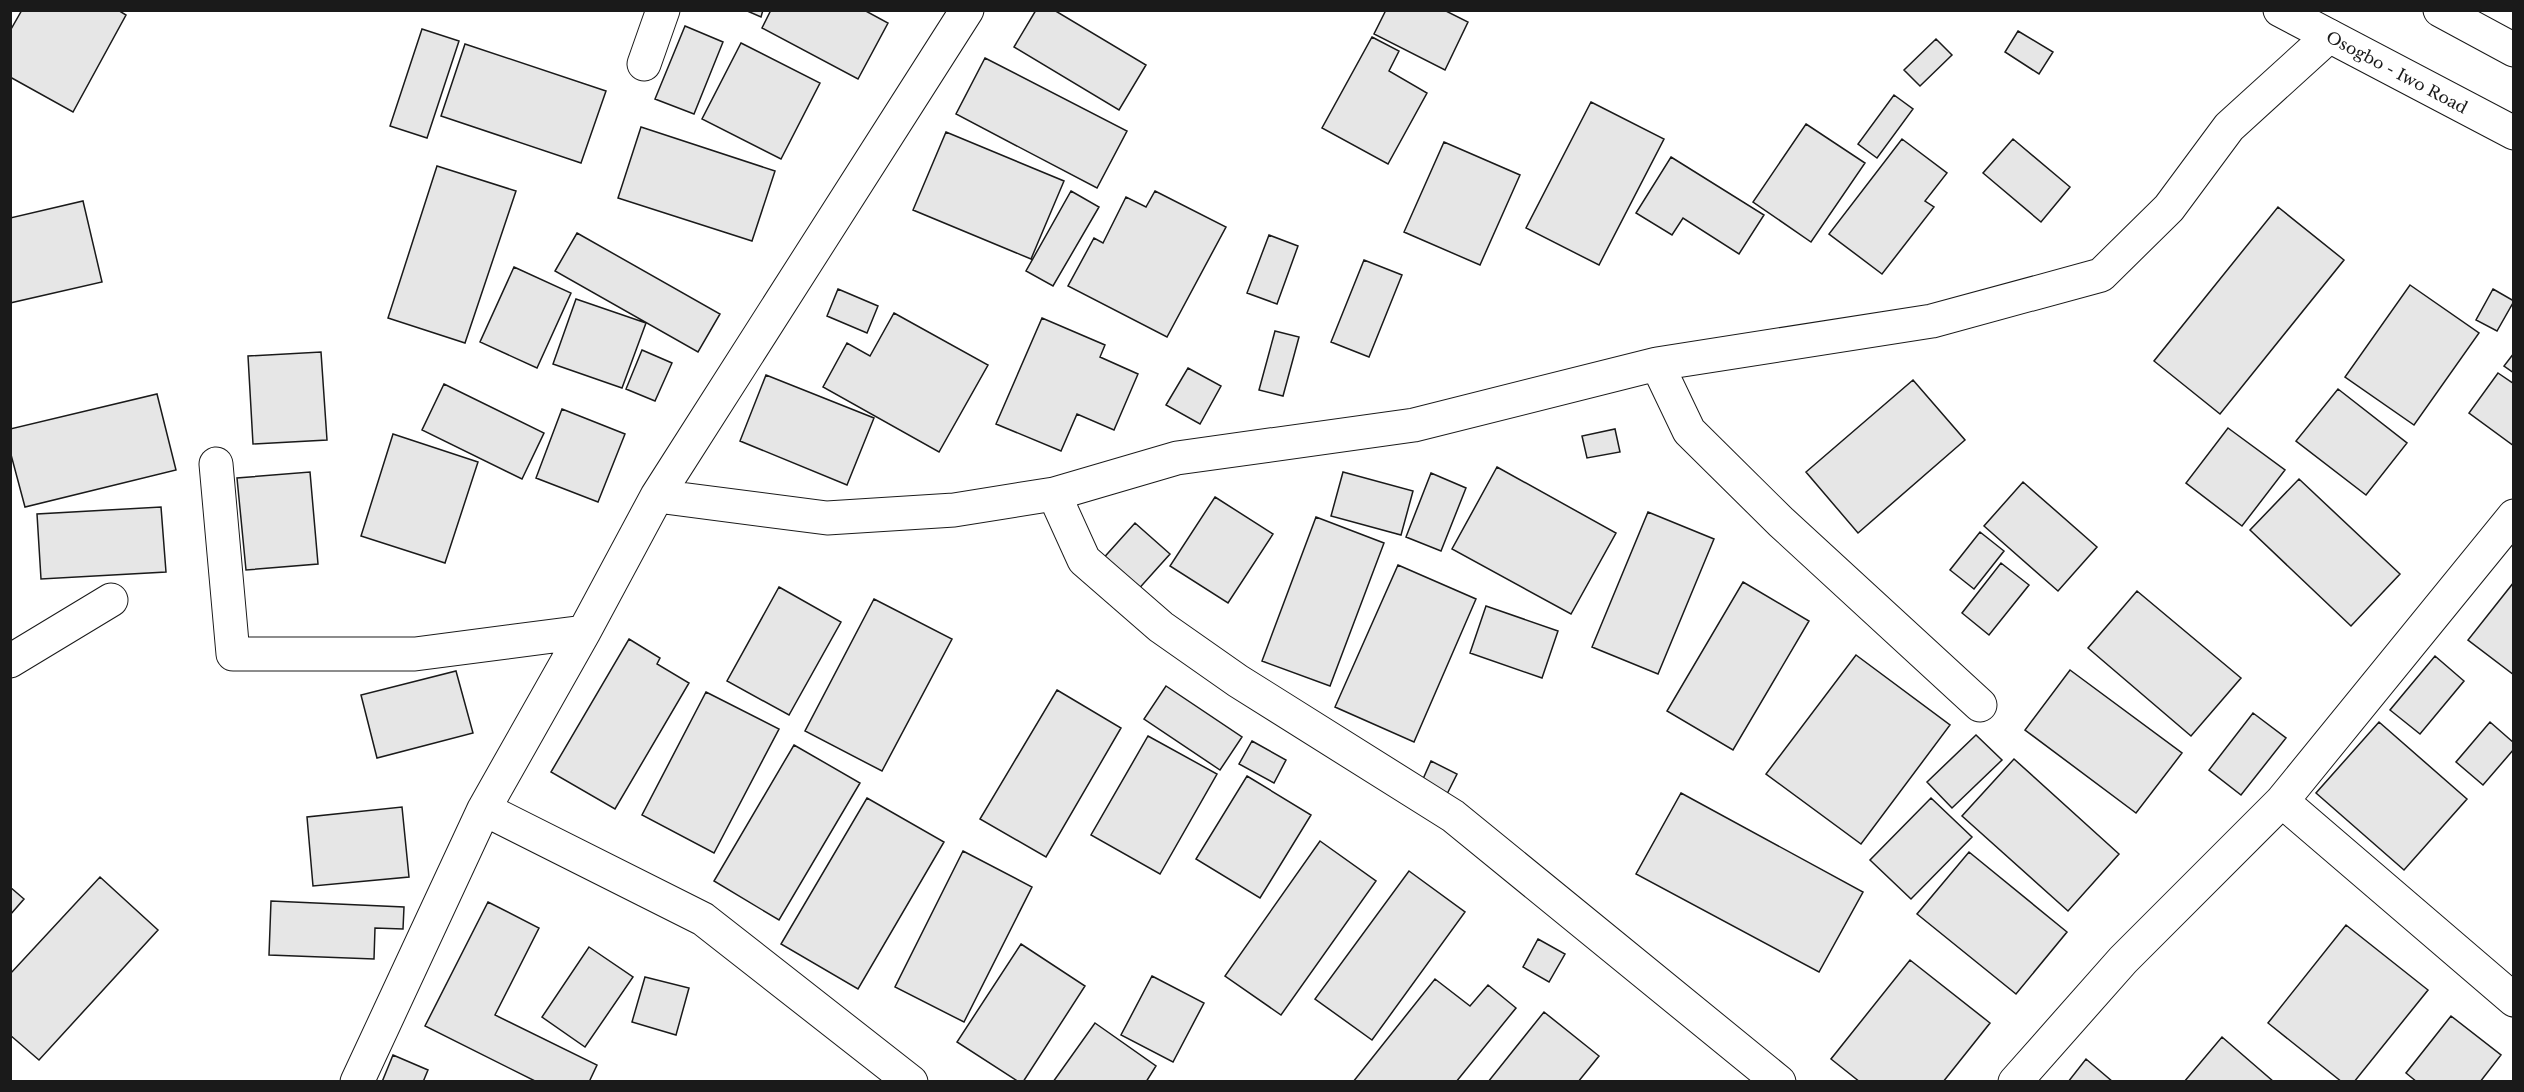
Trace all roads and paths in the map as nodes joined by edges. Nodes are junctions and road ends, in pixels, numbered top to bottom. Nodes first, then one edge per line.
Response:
1 (663, 10) edge
2 (967, 10) edge
3 (2280, 10) edge
4 (2440, 10) edge
5 (2329, 36) junction
6 (2514, 50) edge
7 (644, 63) dead end
8 (2514, 133) edge
9 (1657, 364) junction
10 (216, 464) dead end
11 (1054, 494) junction
12 (657, 496) junction
13 (2514, 516) edge
14 (111, 600) dead end
15 (584, 632) junction
16 (10, 661) edge
17 (1980, 705) dead end
18 (2282, 801) junction
19 (484, 809) junction
20 (2514, 1000) edge
21 (357, 1082) edge
22 (911, 1082) edge
23 (1779, 1082) edge
24 (2015, 1082) edge

1 - 7 street
2 - 12 street
3 - 5 street, Osogbo - Iwo Road
4 - 6 street
5 - 8 street, Osogbo - Iwo Road
5 - 9 street
9 - 11 street
9 - 17 street
10 - 15 street
11 - 12 street
11 - 23 street
12 - 15 street
13 - 18 street
14 - 16 street
15 - 19 street
18 - 20 street
18 - 24 street
19 - 21 street
19 - 22 street

